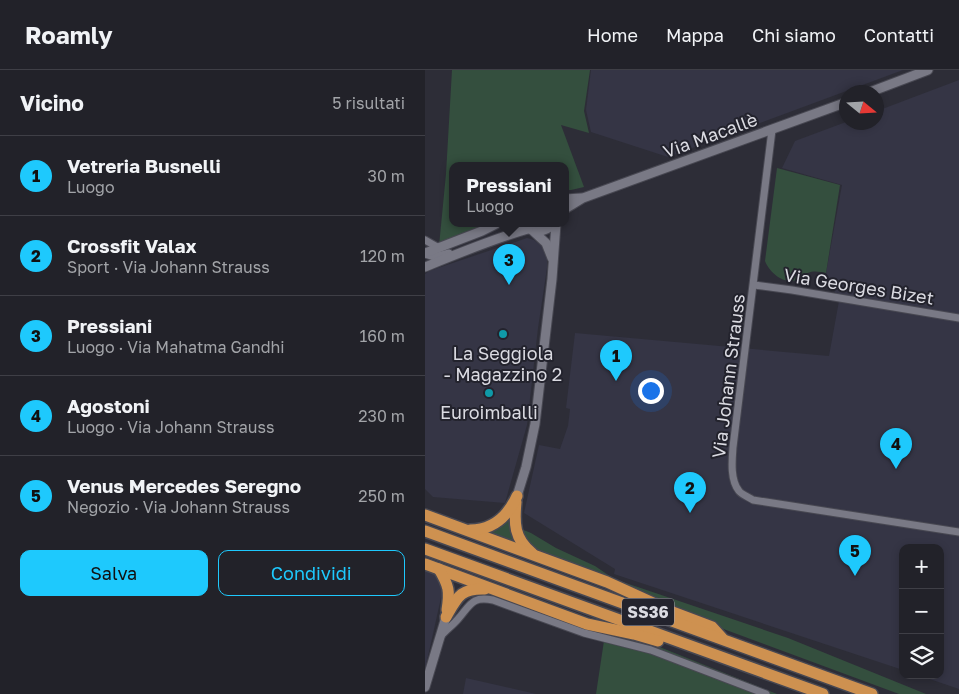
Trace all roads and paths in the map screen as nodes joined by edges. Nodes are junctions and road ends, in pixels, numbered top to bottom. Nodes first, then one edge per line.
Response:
1 (929, 70) edge
2 (884, 87) edge
3 (839, 105) edge
4 (772, 130) junction
5 (569, 198) edge
6 (583, 198) junction
7 (569, 207) edge
8 (490, 227) edge
9 (550, 227) edge
10 (555, 227) edge
11 (528, 228) edge
12 (507, 235) junction
13 (425, 240) edge
14 (439, 248) junction
15 (425, 254) edge
16 (553, 262) junction
17 (425, 267) edge
18 (753, 285) junction
19 (959, 318) edge
20 (517, 496) joint
21 (512, 510) junction
22 (425, 515) edge
23 (461, 528) junction
24 (425, 531) edge
25 (959, 532) edge
26 (425, 549) edge
27 (539, 556) junction
28 (425, 564) edge
29 (439, 569) junction
30 (494, 589) junction
31 (445, 617) junction
32 (439, 638) junction
33 (725, 641) junction
34 (720, 656) junction
35 (427, 674) edge
36 (425, 687) edge
37 (766, 694) edge
38 (823, 694) edge
39 (872, 694) edge

1 - 2 street
3 - 4 street, Via Macallè
4 - 6 street, Via Macallè
4 - 18 street, Via Johann Strauss
5 - 6 street, Via Macallè
6 - 7 street, Via Macallè
8 - 14 street
9 - 11 street
10 - 16 street
11 - 12 street
11 - 16 street
12 - 15 street
12 - 17 street
13 - 14 street
14 - 15 street
16 - 20 street
18 - 19 street, Via Georges Bizet
18 - 25 street, Via Johann Strauss
20 - 21 highway
21 - 23 highway
21 - 27 highway
22 - 23 highway
23 - 27 highway
24 - 33 highway, SS36
26 - 34 highway, SS36
27 - 33 highway
28 - 29 highway
29 - 30 highway
29 - 31 highway
30 - 31 highway
30 - 34 highway
31 - 32 street
32 - 35 street
32 - 37 street
33 - 39 highway, SS36
34 - 38 highway, SS36
35 - 36 street

